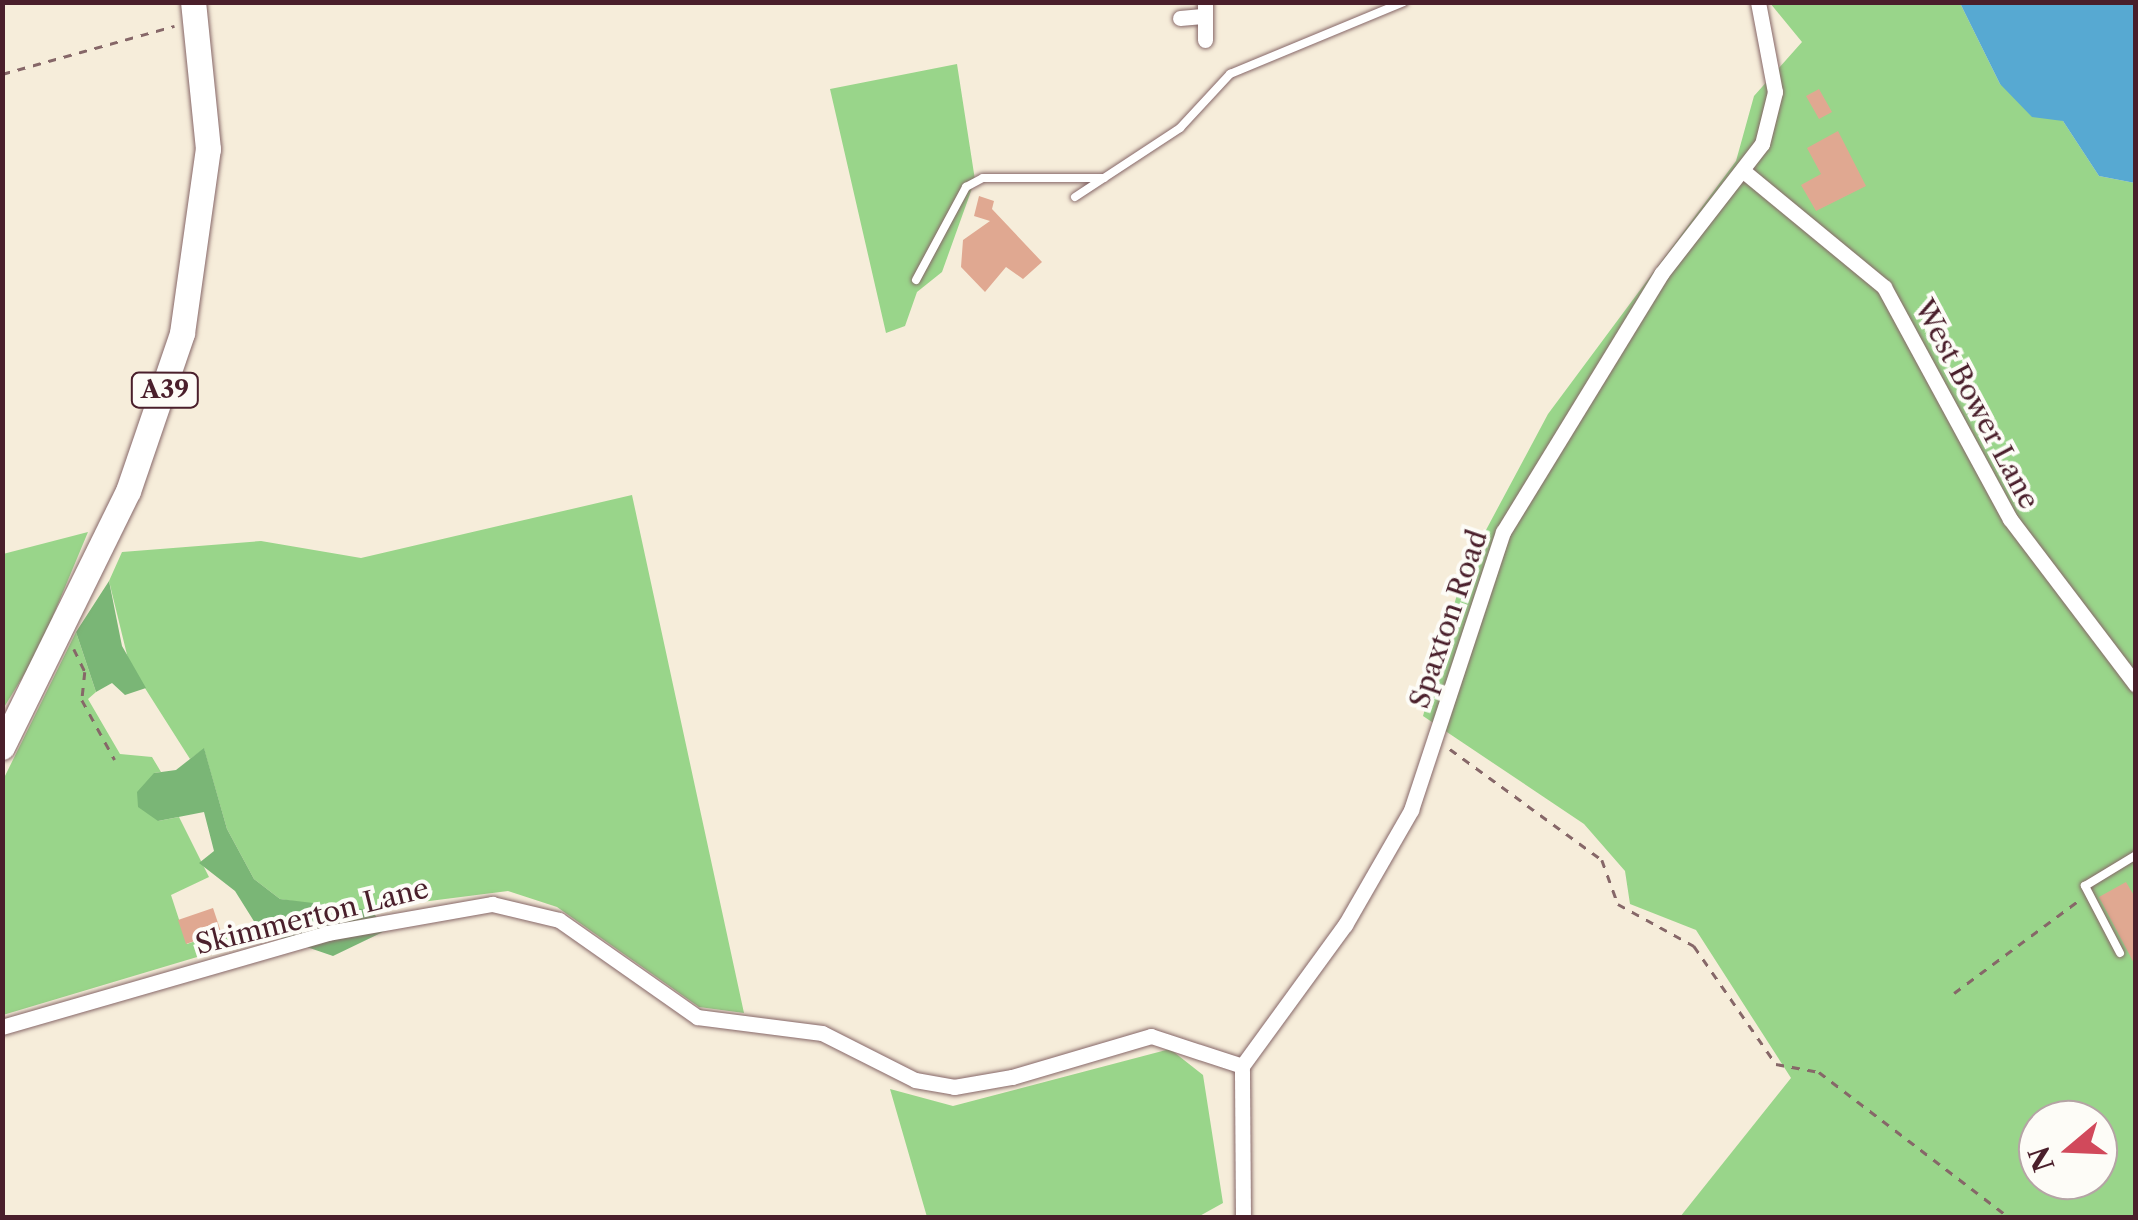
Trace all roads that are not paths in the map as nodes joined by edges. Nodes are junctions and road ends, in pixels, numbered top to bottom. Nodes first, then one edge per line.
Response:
1 (1404, 2) edge
2 (1758, 2) edge
3 (183, 8) edge
4 (1205, 9) edge
5 (1180, 18) dead end
6 (1205, 40) dead end
7 (1746, 174) junction
8 (1104, 178) junction
9 (1075, 197) dead end
10 (916, 280) dead end
11 (2136, 684) edge
12 (2, 747) edge
13 (2136, 854) edge
14 (2120, 953) dead end
15 (2, 1027) edge
16 (1242, 1066) junction
17 (1243, 1218) edge

1 - 8 lane
2 - 7 street, Spaxton Road
3 - 12 main road, A39
4 - 5 street
4 - 6 street
7 - 11 street, West Bower Lane
7 - 16 street, Spaxton Road
8 - 9 lane
8 - 10 lane
13 - 14 lane
15 - 16 street, Skimmerton Lane
16 - 17 street

